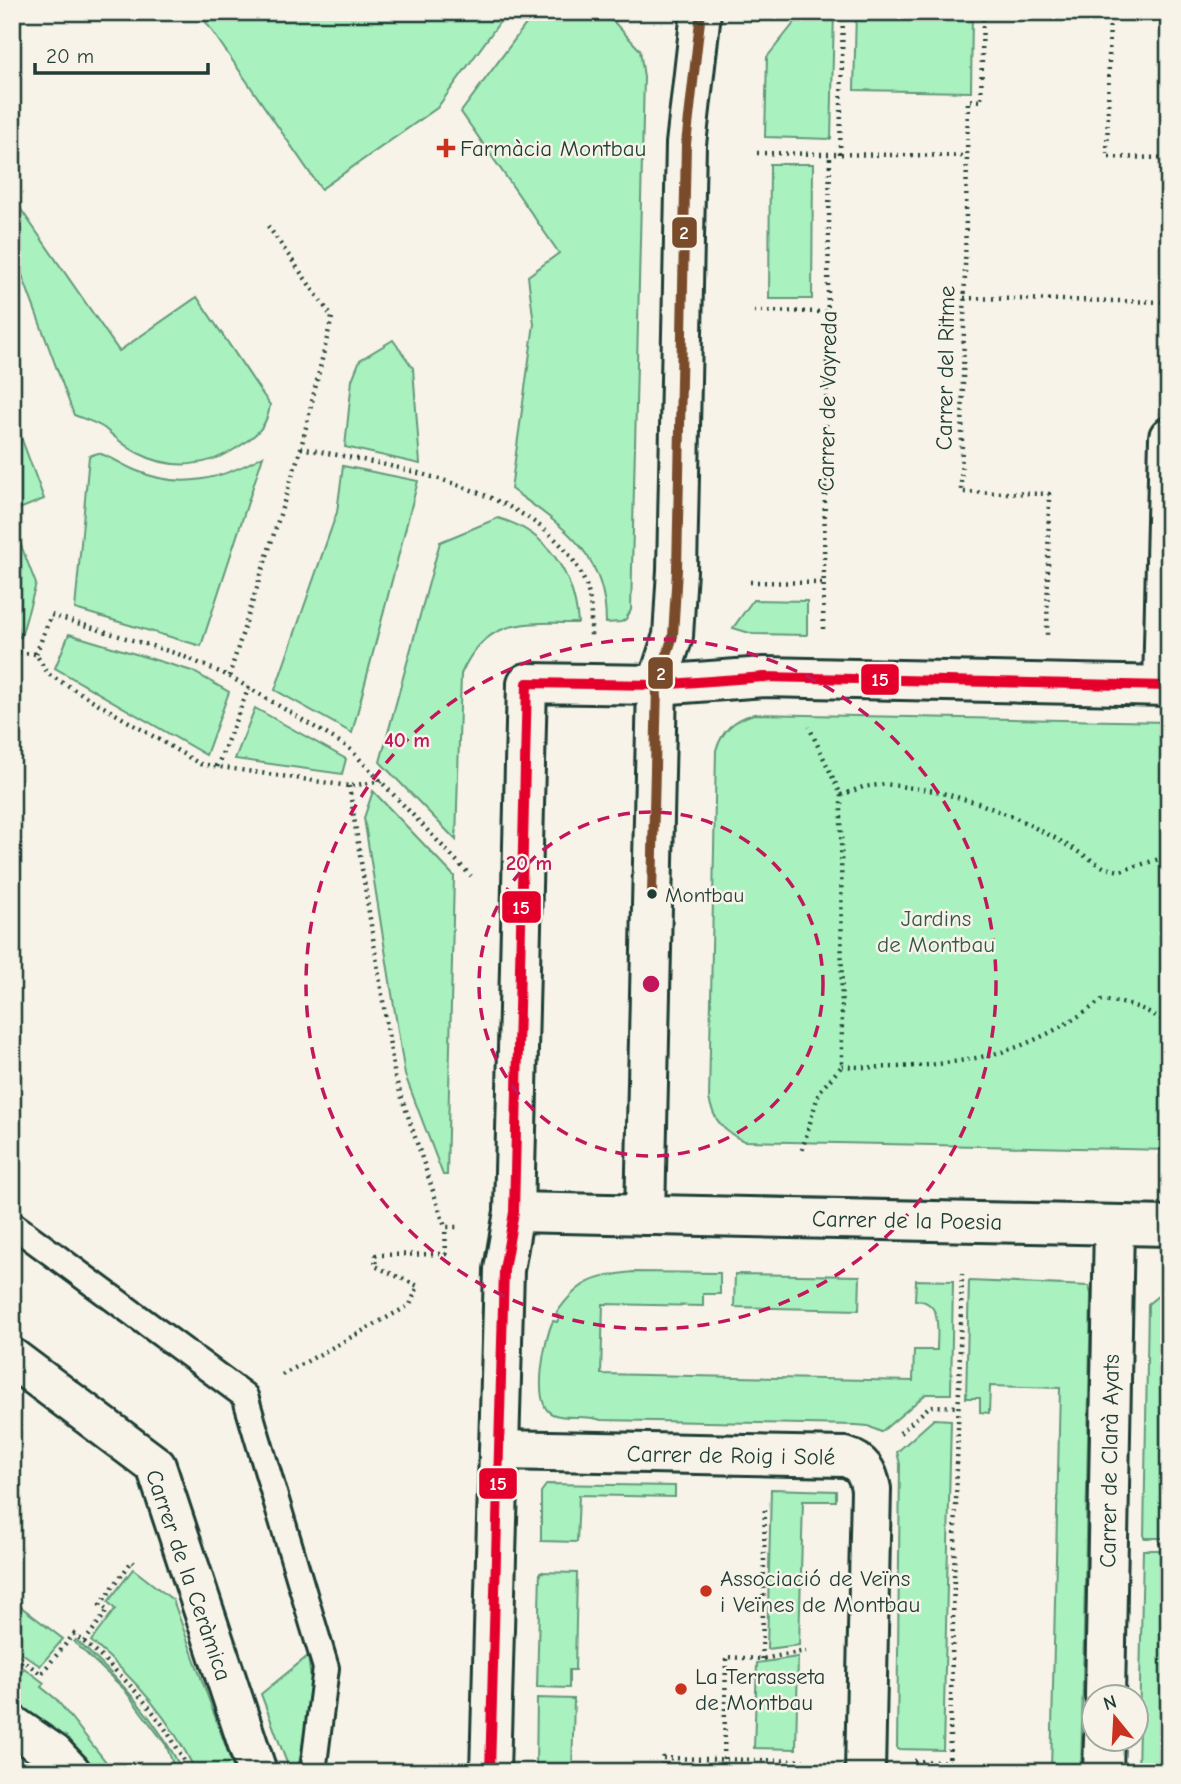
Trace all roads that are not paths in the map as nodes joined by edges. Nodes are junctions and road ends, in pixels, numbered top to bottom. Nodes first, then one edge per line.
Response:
1 (701, 12) edge
2 (1169, 437) edge
3 (657, 685) junction
4 (1166, 686) edge
5 (514, 1212) junction
6 (645, 1215) junction
7 (12, 1224) edge
8 (1114, 1225) junction
9 (1169, 1226) edge
10 (12, 1358) edge
11 (500, 1450) junction
12 (1105, 1682) edge
13 (12, 1725) edge
14 (1104, 1752) edge
15 (71, 1772) edge
16 (257, 1772) edge
17 (313, 1772) edge
18 (491, 1772) edge
19 (865, 1772) edge
20 (1103, 1772) edge

1 - 3 street
2 - 4 street
3 - 4 street
3 - 5 street
3 - 6 street
5 - 6 street
5 - 11 street
6 - 8 street, Carrer de la Poesia
7 - 17 lane
8 - 9 street, Carrer de la Poesia
8 - 12 street, Carrer de Clarà Ayats
10 - 16 street, Carrer de la Ceràmica
11 - 18 street
11 - 19 street, Carrer de Roig i Solé
13 - 15 street
14 - 20 street

